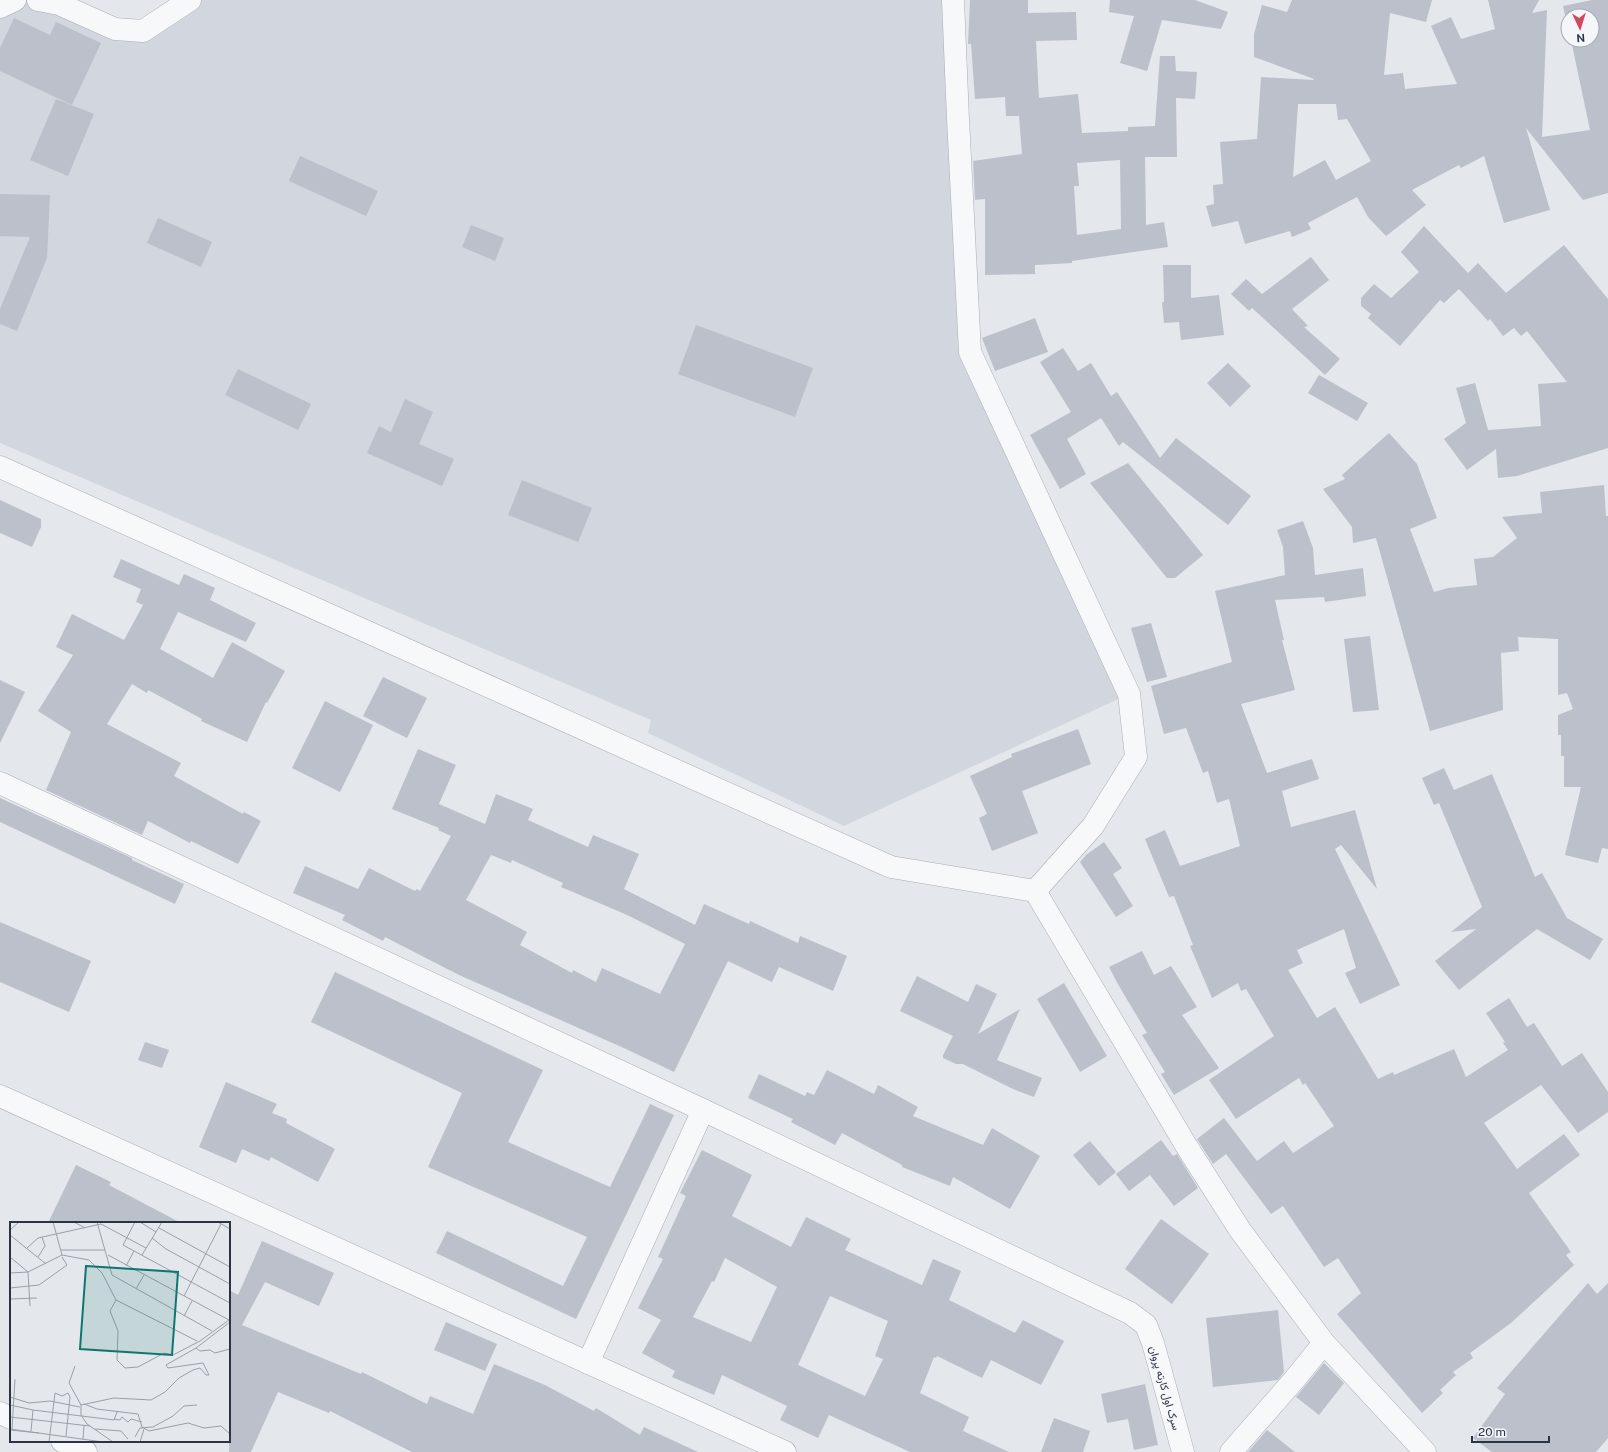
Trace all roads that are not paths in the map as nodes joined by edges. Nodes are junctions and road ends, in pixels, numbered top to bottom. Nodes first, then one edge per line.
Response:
1 (15, 0) edge
2 (38, 0) edge
3 (190, 0) edge
4 (953, 0) edge
5 (0, 6) edge
6 (0, 467) edge
7 (0, 783) edge
8 (1035, 891) junction
9 (0, 1096) edge
10 (703, 1110) junction
11 (1324, 1342) junction
12 (588, 1363) junction
13 (0, 1413) edge
14 (10, 1418) edge
15 (64, 1442) edge
16 (86, 1452) edge
17 (785, 1452) edge
18 (1183, 1452) edge
19 (1231, 1452) edge
20 (1425, 1452) edge

1 - 5 street
2 - 3 street
4 - 8 street
6 - 8 street
7 - 10 street
8 - 11 street
9 - 12 street
10 - 12 street
10 - 18 street, سرک اول کارته پروان
11 - 19 street
11 - 20 street
12 - 17 street
13 - 14 street
15 - 16 street

